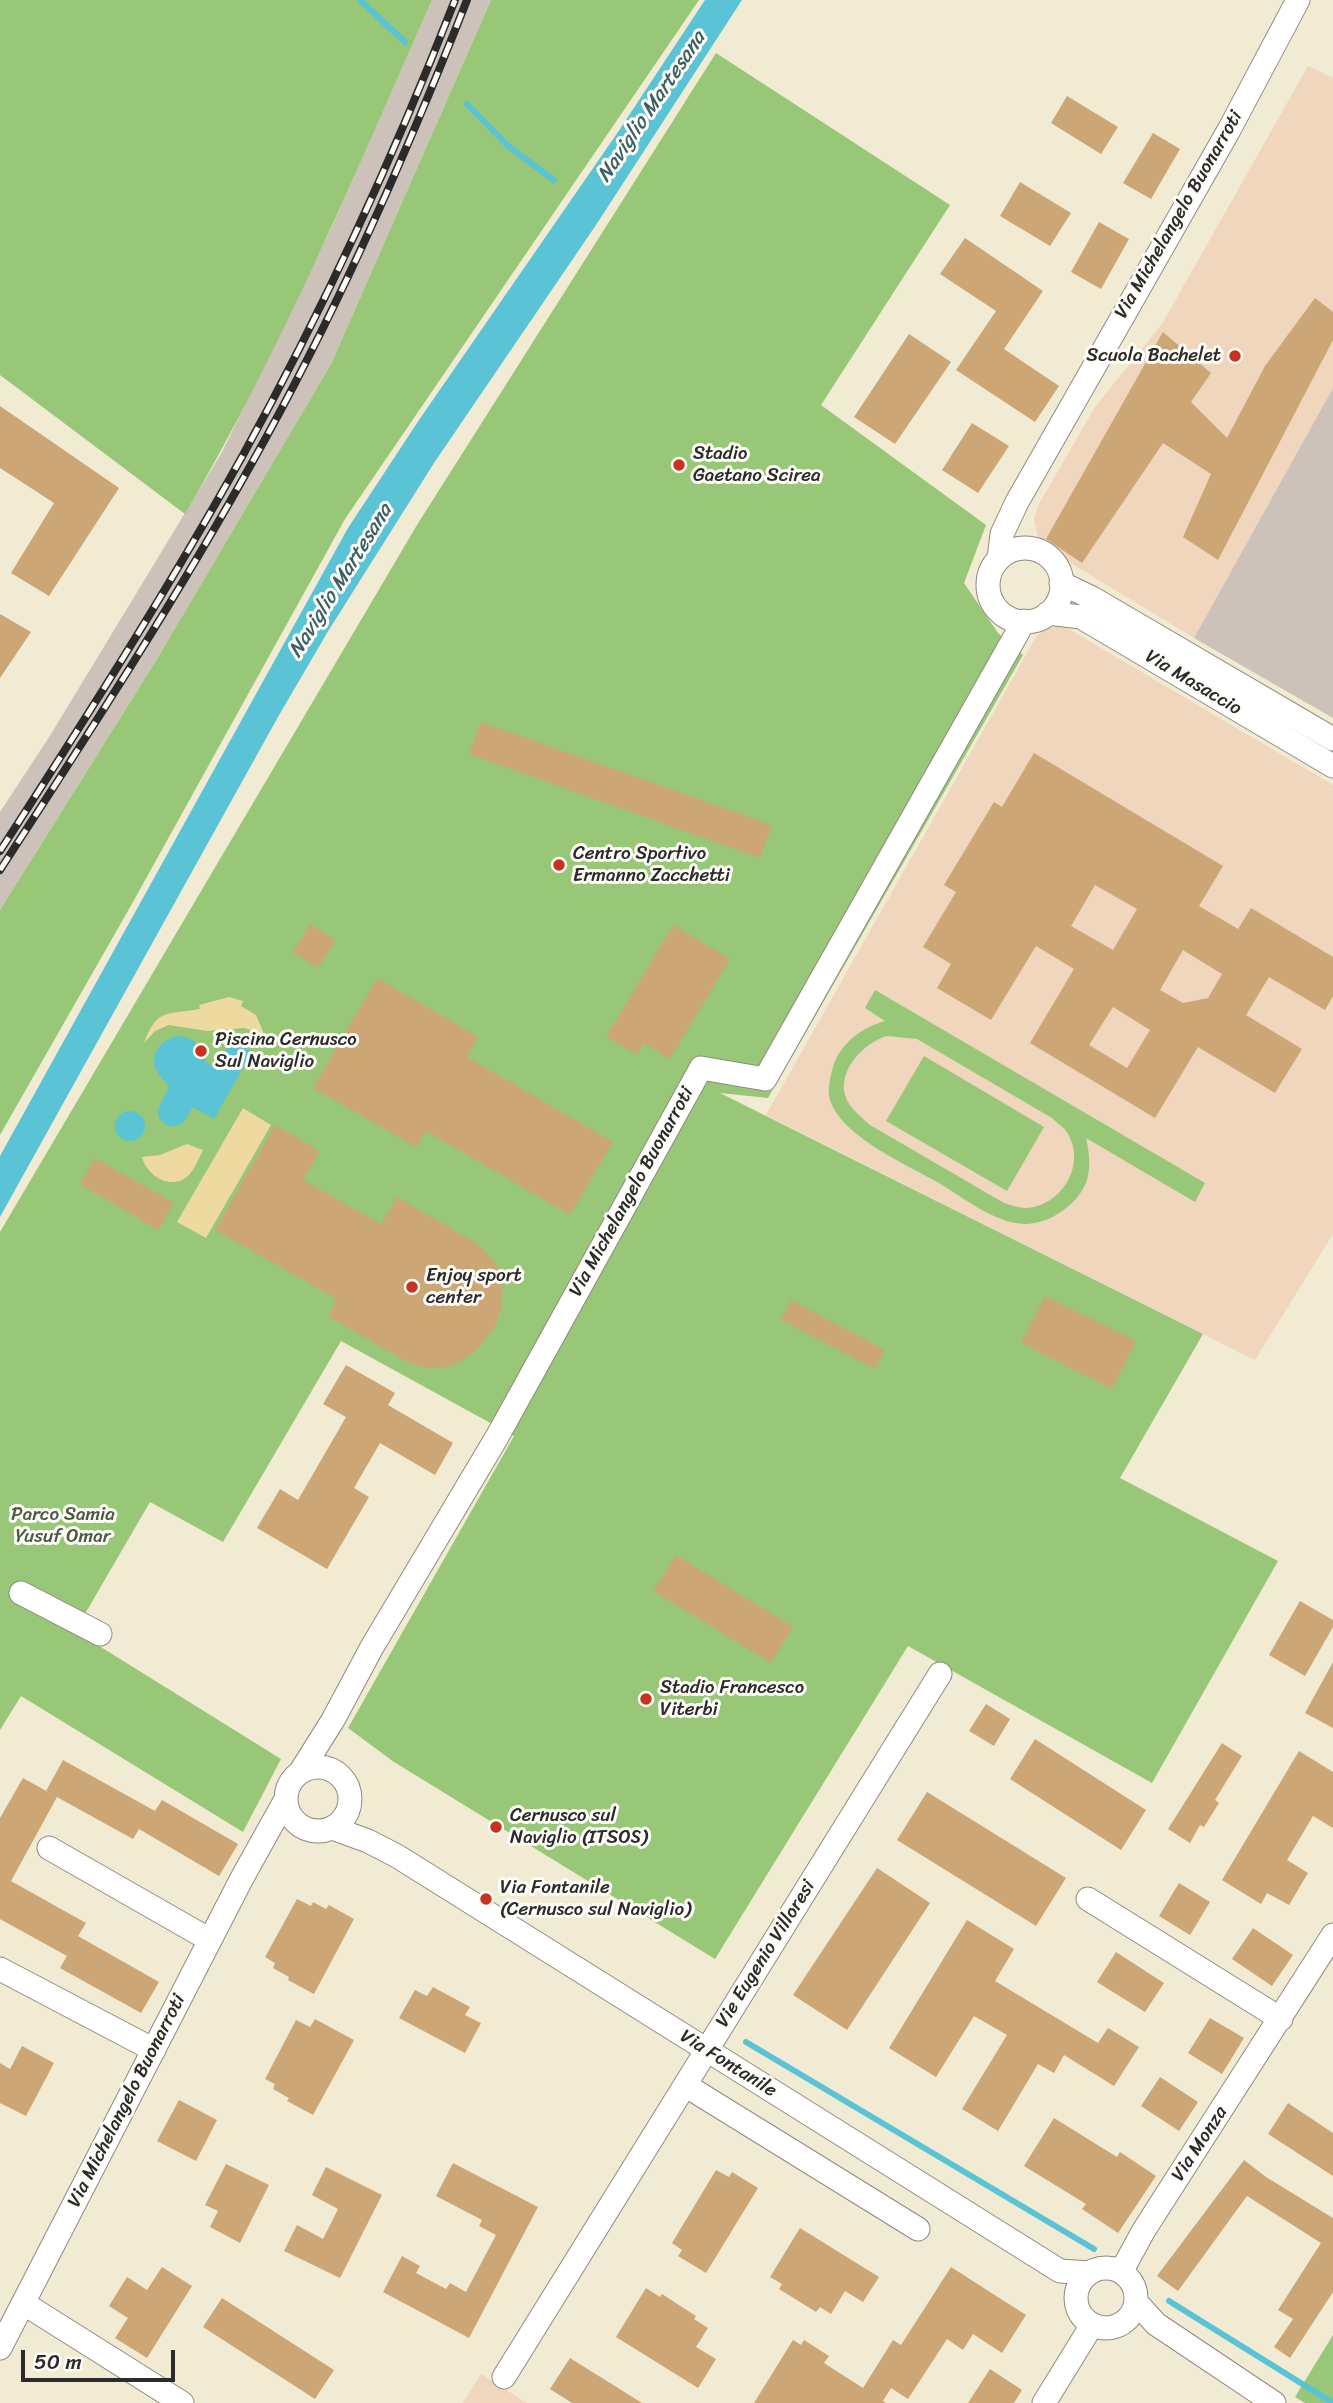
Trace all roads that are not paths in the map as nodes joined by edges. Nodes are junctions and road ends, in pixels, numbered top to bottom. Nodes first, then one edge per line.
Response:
1 (1298, 0) edge
2 (1017, 502) junction
3 (1026, 548) junction
4 (999, 559) junction
5 (1061, 583) junction
6 (1048, 613) junction
7 (1024, 621) junction
8 (1333, 739) edge
9 (1333, 766) edge
10 (21, 1593) dead end
11 (100, 1634) dead end
12 (940, 1674) dead end
13 (333, 1720) junction
14 (302, 1771) junction
15 (334, 1771) junction
16 (286, 1799) junction
17 (349, 1807) junction
18 (297, 1824) junction
19 (332, 1828) junction
20 (49, 1848) dead end
21 (255, 1854) junction
22 (397, 1856) junction
23 (1088, 1899) dead end
24 (1333, 1935) edge
25 (211, 1940) junction
26 (0, 1969) edge
27 (1281, 2019) junction
28 (154, 2050) junction
29 (706, 2051) junction
30 (685, 2085) junction
31 (918, 2229) dead end
32 (1060, 2271) junction
33 (1121, 2272) junction
34 (1090, 2273) junction
35 (1076, 2300) junction
36 (23, 2303) junction
37 (1131, 2311) junction
38 (1092, 2325) junction
39 (0, 2348) edge
40 (504, 2377) dead end
41 (181, 2403) edge
42 (1044, 2403) edge
43 (1274, 2403) edge

1 - 2 street, Via Michelangelo Buonarroti
2 - 3 street
2 - 4 street, Via Michelangelo Buonarroti
3 - 4 street
3 - 5 street
4 - 7 street
5 - 6 street
5 - 8 street, Via Masaccio
6 - 7 street, Via Masaccio
6 - 9 street, Via Masaccio
7 - 13 street, Via Michelangelo Buonarroti
10 - 11 street
12 - 29 street, Vie Eugenio Villoresi
13 - 14 street, Via Michelangelo Buonarroti
13 - 15 street, Via Michelangelo Buonarroti
14 - 15 street
14 - 16 street
15 - 17 street
16 - 18 street
16 - 21 street, Via Michelangelo Buonarroti
17 - 19 street
17 - 22 street, Via Fontanile
18 - 19 street
18 - 21 street, Via Michelangelo Buonarroti
19 - 22 street, Via Fontanile
20 - 25 street
21 - 25 street, Via Michelangelo Buonarroti
22 - 29 street, Via Fontanile
23 - 27 street
24 - 27 street, Via Monza
25 - 28 street, Via Michelangelo Buonarroti
26 - 28 street
27 - 33 street, Via Monza
28 - 36 street, Via Michelangelo Buonarroti
29 - 30 street, Vie Eugenio Villoresi
29 - 32 street, Via Fontanile
30 - 31 street
30 - 40 street, Vie Eugenio Villoresi
32 - 34 street, Via Fontanile
32 - 35 street, Via Fontanile
33 - 34 street
33 - 37 street
34 - 35 street
35 - 38 street
36 - 39 street, Via Michelangelo Buonarroti
36 - 41 street
37 - 38 street
37 - 43 street
38 - 42 street

